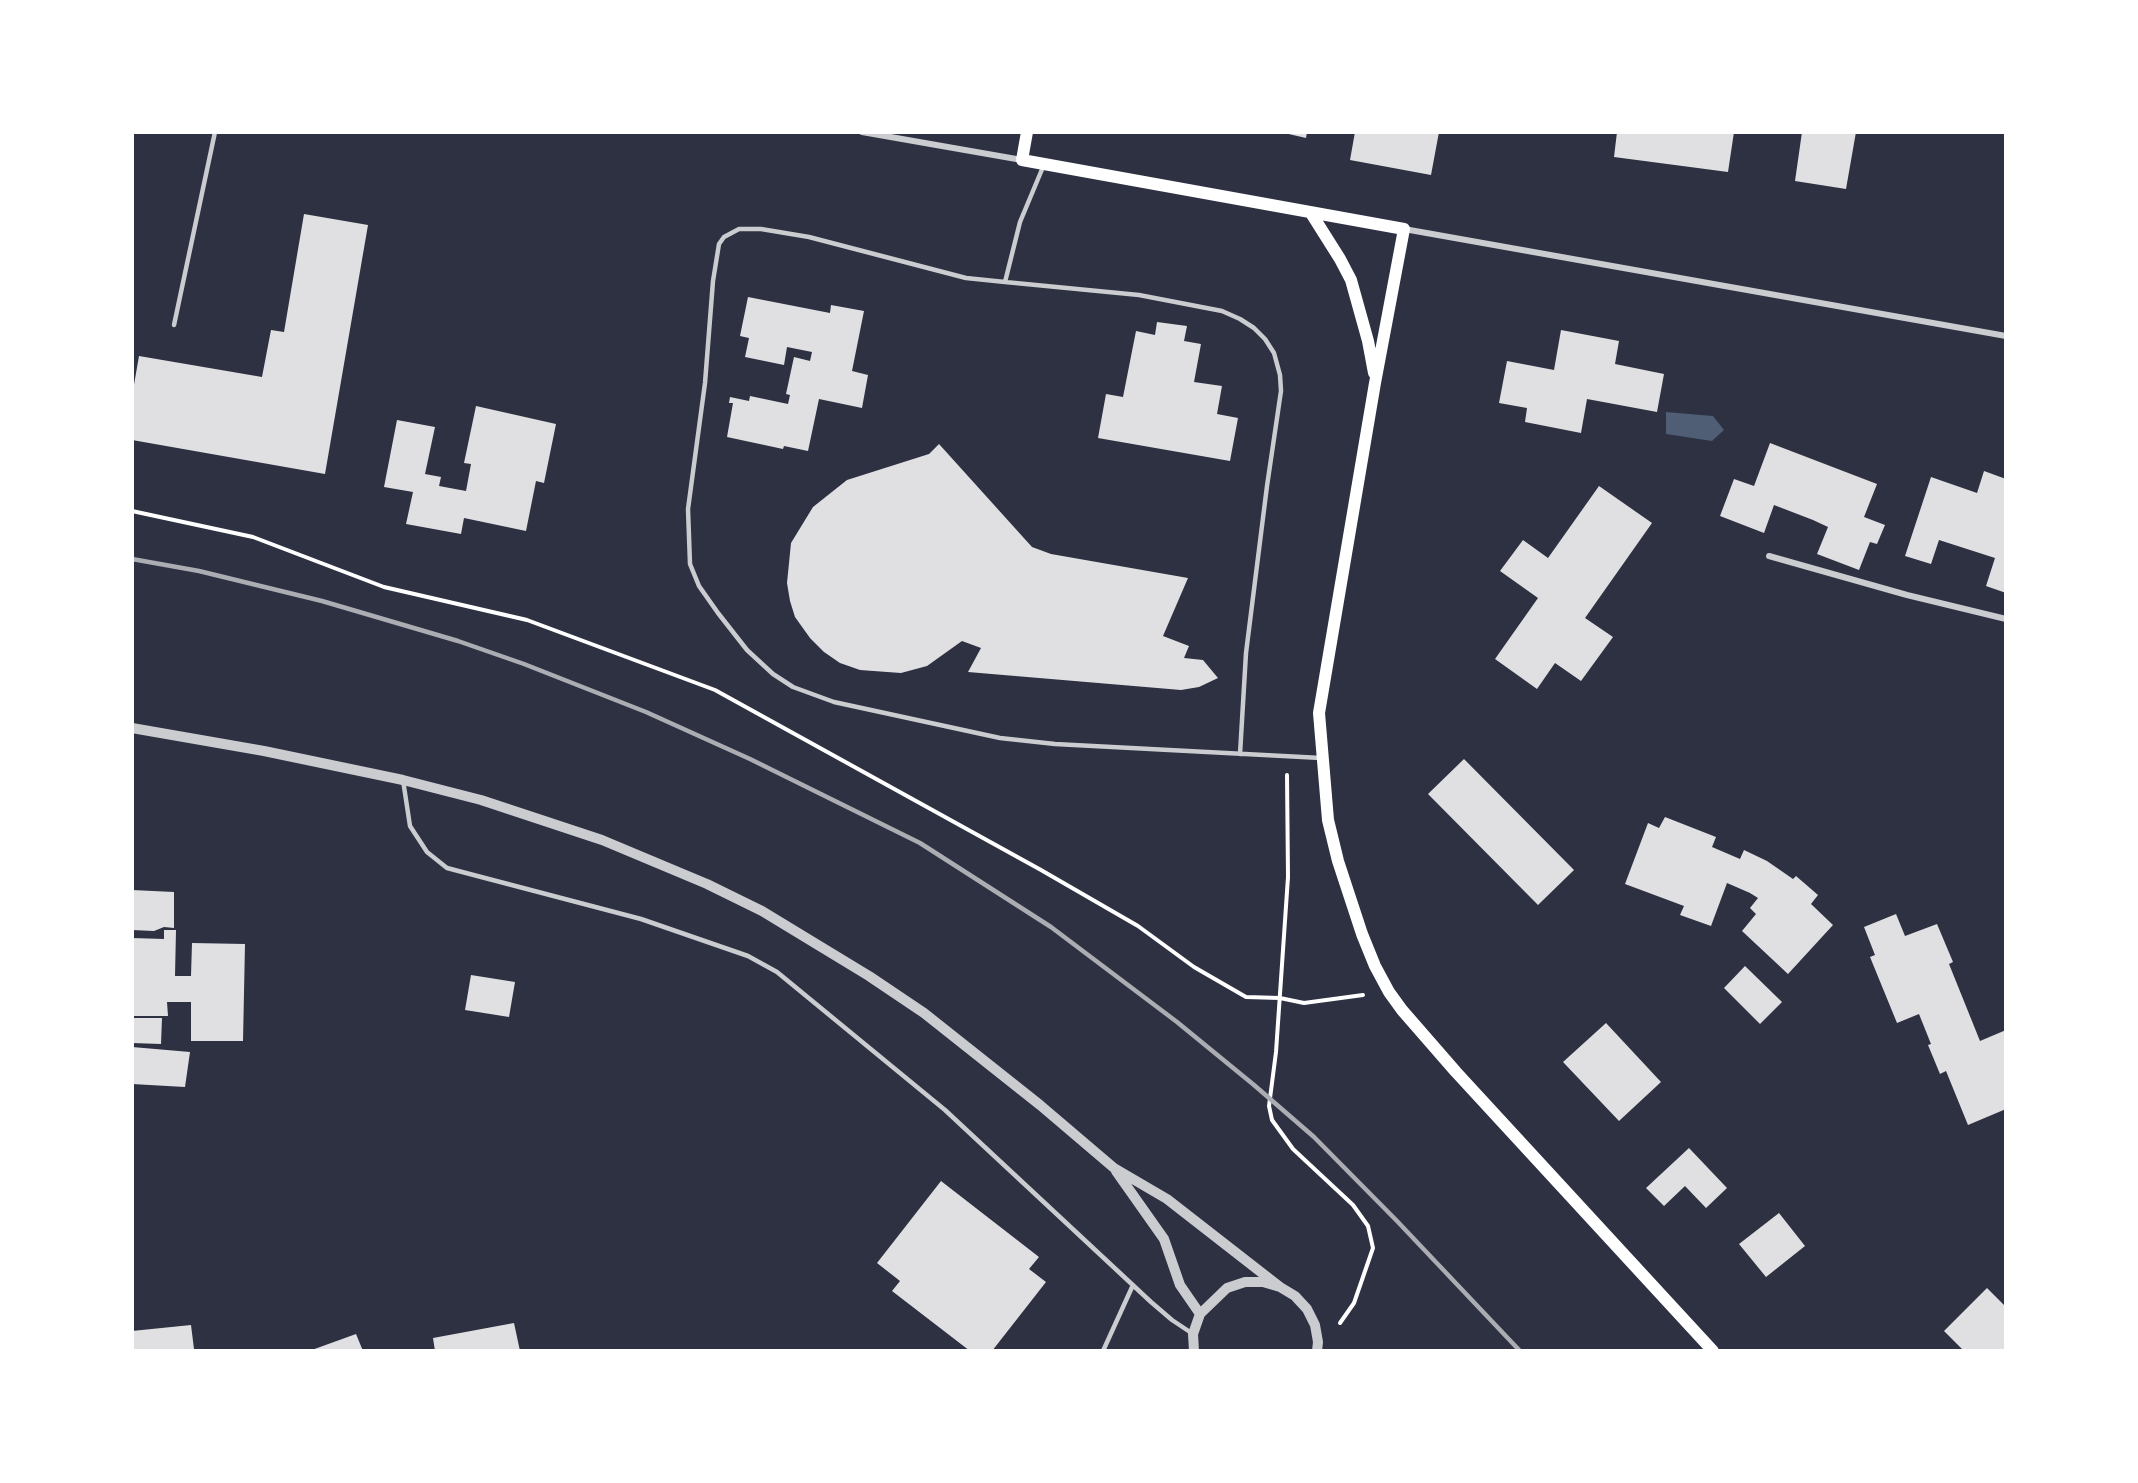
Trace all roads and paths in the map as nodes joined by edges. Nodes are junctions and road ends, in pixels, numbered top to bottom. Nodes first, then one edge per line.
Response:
1 (214, 132) edge
2 (862, 132) edge
3 (1027, 132) edge
4 (1022, 160) junction
5 (1044, 164) junction
6 (1311, 213) junction
7 (1404, 229) junction
8 (1005, 282) junction
9 (174, 326) dead end
10 (2006, 336) edge
11 (1375, 383) junction
12 (132, 512) edge
13 (1769, 556) dead end
14 (2006, 619) edge
15 (132, 728) edge
16 (1240, 754) junction
17 (1287, 756) junction
18 (1322, 758) junction
19 (403, 780) junction
20 (1389, 992) junction
21 (1280, 998) junction
22 (1113, 1168) junction
23 (1133, 1285) junction
24 (1280, 1287) junction
25 (1200, 1314) junction
26 (1193, 1342) edge
27 (1317, 1346) edge
28 (1103, 1351) edge
29 (1186, 1351) edge
30 (1713, 1351) edge

1 - 9 lane
2 - 4 street
3 - 4 main road
4 - 5 main road
5 - 6 main road
5 - 8 lane
6 - 7 main road
6 - 11 main road
7 - 10 street
7 - 11 main road
8 - 16 lane
8 - 16 lane
11 - 18 main road
12 - 21 path
13 - 14 street
15 - 19 street
16 - 17 lane
17 - 18 lane
17 - 21 path
18 - 20 main road
19 - 22 street
19 - 23 lane
20 - 21 path
20 - 30 main road
21 - 27 path
22 - 24 street
22 - 25 street
23 - 26 lane
23 - 28 lane
24 - 25 street
24 - 27 street
25 - 26 street
26 - 29 street

